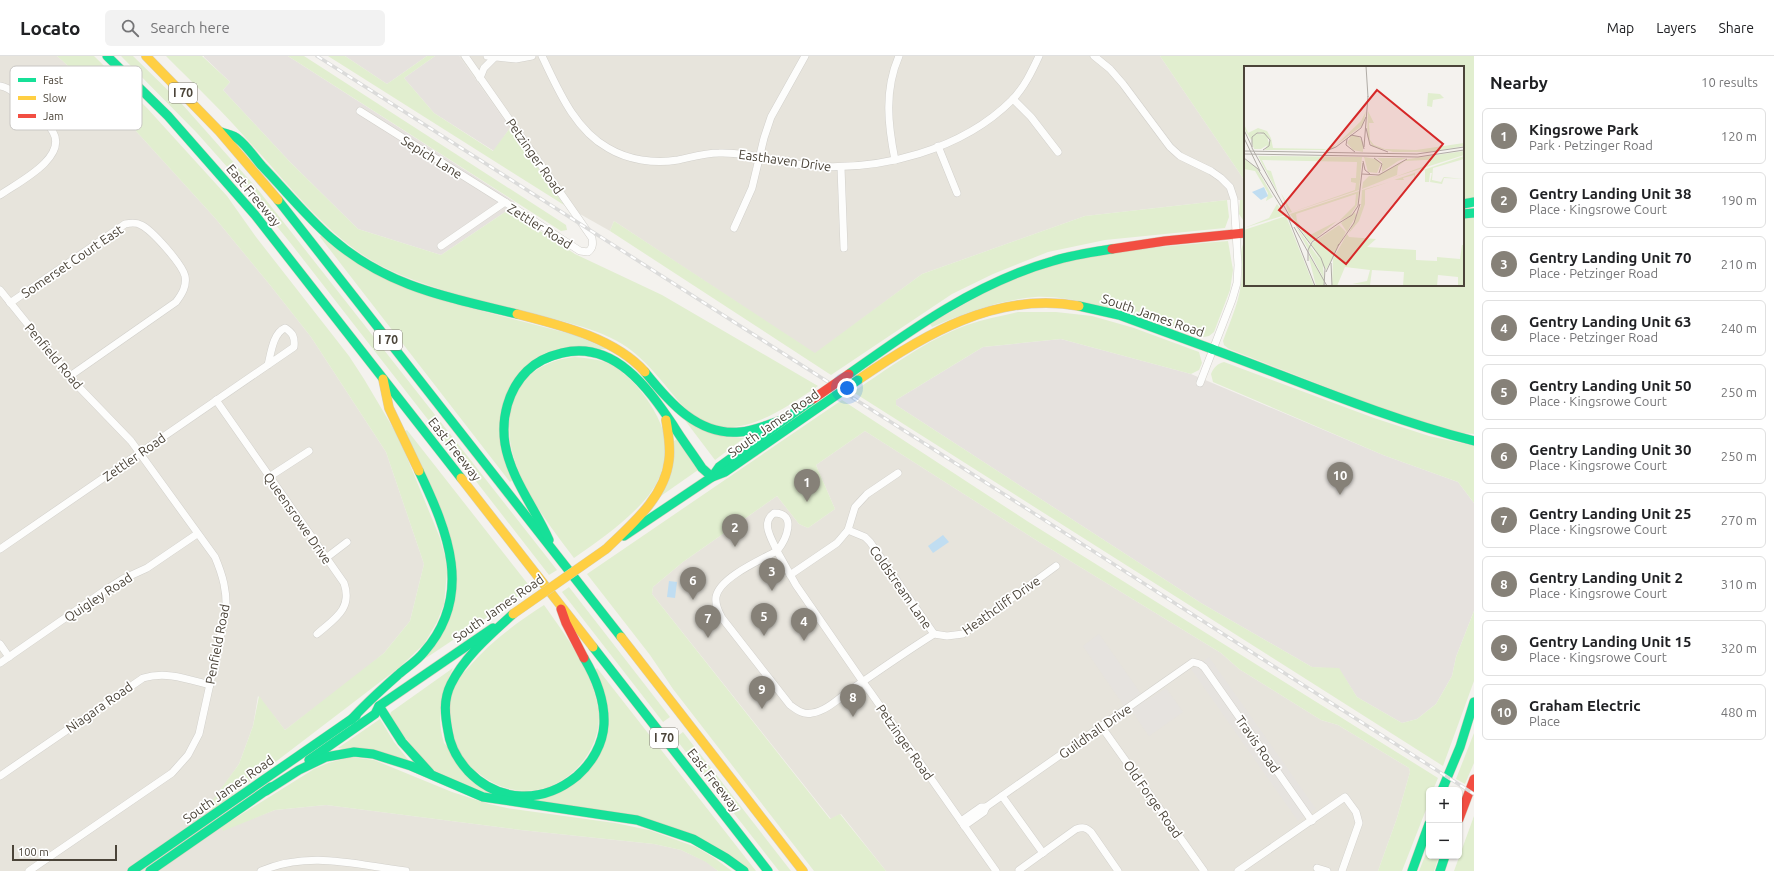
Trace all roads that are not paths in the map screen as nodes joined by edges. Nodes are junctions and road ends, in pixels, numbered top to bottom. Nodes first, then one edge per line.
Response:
1 (107, 56) edge
2 (146, 56) edge
3 (464, 56) edge
4 (532, 56) edge
5 (542, 56) edge
6 (805, 56) edge
7 (899, 56) edge
8 (1039, 56) edge
9 (1094, 56) edge
10 (490, 57) edge
11 (117, 66) edge
12 (480, 78) junction
13 (0, 86) edge
14 (142, 90) edge
15 (10, 91) edge
16 (1013, 99) junction
17 (360, 111) dead end
18 (52, 130) edge
19 (219, 131) junction
20 (938, 146) junction
21 (1058, 152) dead end
22 (759, 158) junction
23 (895, 160) junction
24 (841, 168) junction
25 (957, 193) dead end
26 (0, 195) edge
27 (505, 202) junction
28 (1474, 202) edge
29 (1464, 204) edge
30 (1474, 213) edge
31 (1464, 214) edge
32 (734, 228) dead end
33 (1240, 234) edge
34 (441, 246) dead end
35 (844, 248) dead end
36 (580, 251) joint
37 (0, 290) edge
38 (10, 302) junction
39 (1212, 349) junction
40 (268, 365) junction
41 (382, 375) junction
42 (70, 376) junction
43 (1200, 383) dead end
44 (664, 395) junction
45 (216, 400) junction
46 (664, 413) junction
47 (782, 420) junction
48 (1474, 441) edge
49 (309, 451) dead end
50 (140, 453) junction
51 (898, 473) dead end
52 (269, 477) junction
53 (712, 477) junction
54 (848, 530) junction
55 (197, 534) junction
56 (347, 542) dead end
57 (0, 549) edge
58 (606, 549) junction
59 (776, 551) junction
60 (554, 552) junction
61 (326, 558) junction
62 (1056, 566) dead end
63 (790, 575) junction
64 (560, 604) junction
65 (513, 614) junction
66 (317, 634) dead end
67 (934, 634) junction
68 (0, 644) edge
69 (9, 657) junction
70 (0, 663) edge
71 (1204, 667) joint
72 (863, 682) junction
73 (210, 685) junction
74 (1474, 702) edge
75 (379, 706) junction
76 (1474, 719) edge
77 (351, 720) junction
78 (1102, 726) junction
79 (1460, 747) junction
80 (0, 776) edge
81 (437, 778) junction
82 (1474, 779) edge
83 (1443, 787) edge
84 (266, 791) junction
85 (1002, 796) junction
86 (1462, 811) edge
87 (1312, 821) junction
88 (962, 823) junction
89 (1426, 833) edge
90 (1043, 853) junction
91 (1444, 859) edge
92 (1317, 868) dead end
93 (385, 870) edge
94 (1019, 870) edge
95 (28, 871) edge
96 (132, 871) edge
97 (150, 871) edge
98 (261, 871) edge
99 (406, 871) edge
100 (744, 871) edge
101 (768, 871) edge
102 (803, 871) edge
103 (996, 871) edge
104 (1118, 871) edge
105 (1204, 871) edge
106 (1238, 871) edge
107 (1327, 871) edge
108 (1342, 871) edge
109 (1413, 871) edge
110 (1440, 871) edge

1 - 11 main road, East Freeway / I 70
2 - 19 main road, East Freeway / I 70
3 - 12 street, Petzinger Road
4 - 10 street
5 - 22 street, Easthaven Drive
6 - 22 street
7 - 23 street
8 - 16 street, Easthaven Drive
9 - 33 street
10 - 12 street
12 - 36 street, Petzinger Road
13 - 15 street
14 - 41 main road, East Freeway / I 70
16 - 20 street, Easthaven Drive
16 - 21 street
17 - 27 street, Sepich Lane
18 - 26 street
19 - 44 main road
19 - 60 main road, East Freeway / I 70
20 - 23 street, Easthaven Drive
20 - 25 street
22 - 24 street, Easthaven Drive
22 - 32 street
23 - 24 street, Easthaven Drive
24 - 35 street
27 - 34 street, Zettler Road
27 - 36 street, Zettler Road
28 - 29 main road
30 - 31 main road
33 - 39 street
33 - 47 main road, South James Road, bridge
37 - 38 street, Penfield Road
38 - 42 street, Penfield Road
38 - 42 street, Somerset Court East
39 - 43 street
39 - 48 main road, South James Road
39 - 53 main road, South James Road, bridge
40 - 40 street, Zettler Road
40 - 45 street, Zettler Road
41 - 64 main road, East Freeway / I 70
41 - 77 main road
42 - 50 street, Penfield Road
44 - 47 main road
44 - 53 main road
45 - 50 street, Zettler Road
45 - 52 street, Queensrowe Drive
46 - 53 main road
46 - 58 main road
46 - 60 main road
47 - 53 main road, South James Road
49 - 52 street
50 - 55 street, Penfield Road
50 - 57 street, Zettler Road
51 - 54 street
52 - 61 street, Queensrowe Drive
53 - 58 main road, South James Road
54 - 63 street
54 - 67 street, Coldstream Lane
55 - 69 street, Quigley Road
55 - 73 street, Penfield Road
56 - 61 street
58 - 65 main road, South James Road, bridge
59 - 59 street, Petzinger Road
59 - 63 street, Petzinger Road
59 - 72 street
60 - 102 main road, East Freeway / I 70
61 - 66 street, Queensrowe Drive
62 - 67 street, Heathcliff Drive
63 - 72 street, Petzinger Road
64 - 65 main road
64 - 101 main road, East Freeway / I 70
65 - 75 main road, South James Road
67 - 72 street
68 - 69 street
69 - 70 street, Quigley Road
71 - 78 street, Guildhall Drive
71 - 87 street, Travis Road
72 - 88 street, Petzinger Road
73 - 80 street, Niagara Road
73 - 95 street, Penfield Road
74 - 79 main road
75 - 77 main road, South James Road
75 - 81 main road
75 - 84 main road, South James Road
76 - 79 main road
77 - 96 main road, South James Road
78 - 85 street, Guildhall Drive
78 - 105 street, Old Forge Road
79 - 83 main road
81 - 84 main road
81 - 100 main road
82 - 86 main road
84 - 97 main road, South James Road
85 - 88 street, Guildhall Drive
85 - 90 street
87 - 106 street
87 - 108 street
88 - 103 street, Petzinger Road
89 - 109 main road
90 - 94 street
90 - 104 street
91 - 110 main road
92 - 107 street
93 - 98 street
93 - 99 street

